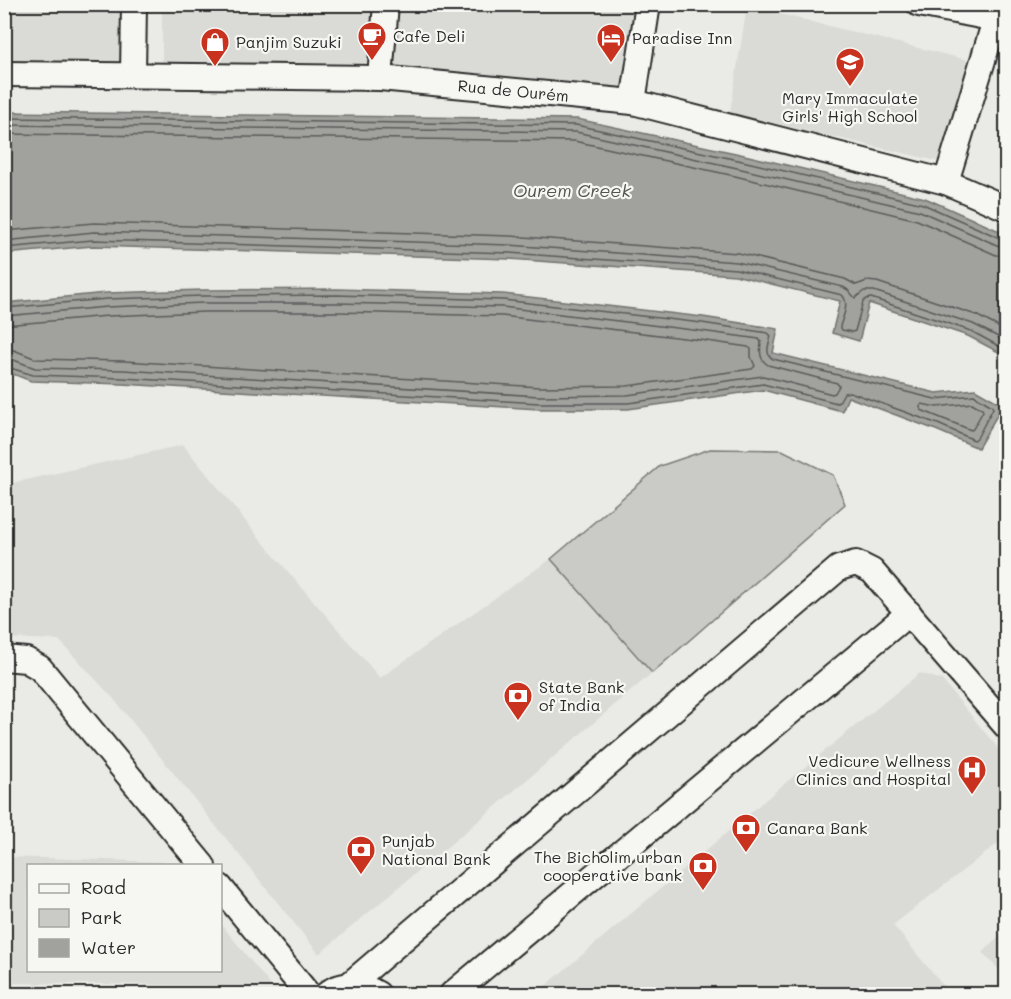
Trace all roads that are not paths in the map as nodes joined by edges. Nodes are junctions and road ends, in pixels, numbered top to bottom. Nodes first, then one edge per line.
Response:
1 (134, 4) edge
2 (386, 4) edge
3 (648, 4) edge
4 (919, 4) edge
5 (1001, 14) edge
6 (4, 74) edge
7 (133, 75) junction
8 (380, 78) junction
9 (633, 102) junction
10 (946, 182) junction
11 (1006, 208) edge
12 (909, 613) junction
13 (4, 658) edge
14 (1006, 726) edge
15 (201, 864) edge
16 (222, 889) edge
17 (349, 985) junction
18 (308, 994) edge
19 (327, 994) edge
20 (378, 994) edge
21 (452, 994) edge

1 - 7 street
2 - 8 street
3 - 9 street
4 - 5 street
5 - 10 street
6 - 7 street, Rua de Ourém
7 - 8 street, Rua de Ourém
8 - 9 street, Rua de Ourém
9 - 10 street, Rua de Ourém
10 - 11 street, Rua de Ourém
12 - 14 street
12 - 17 street
12 - 21 street
13 - 15 street
16 - 18 street
17 - 19 street
17 - 20 street

